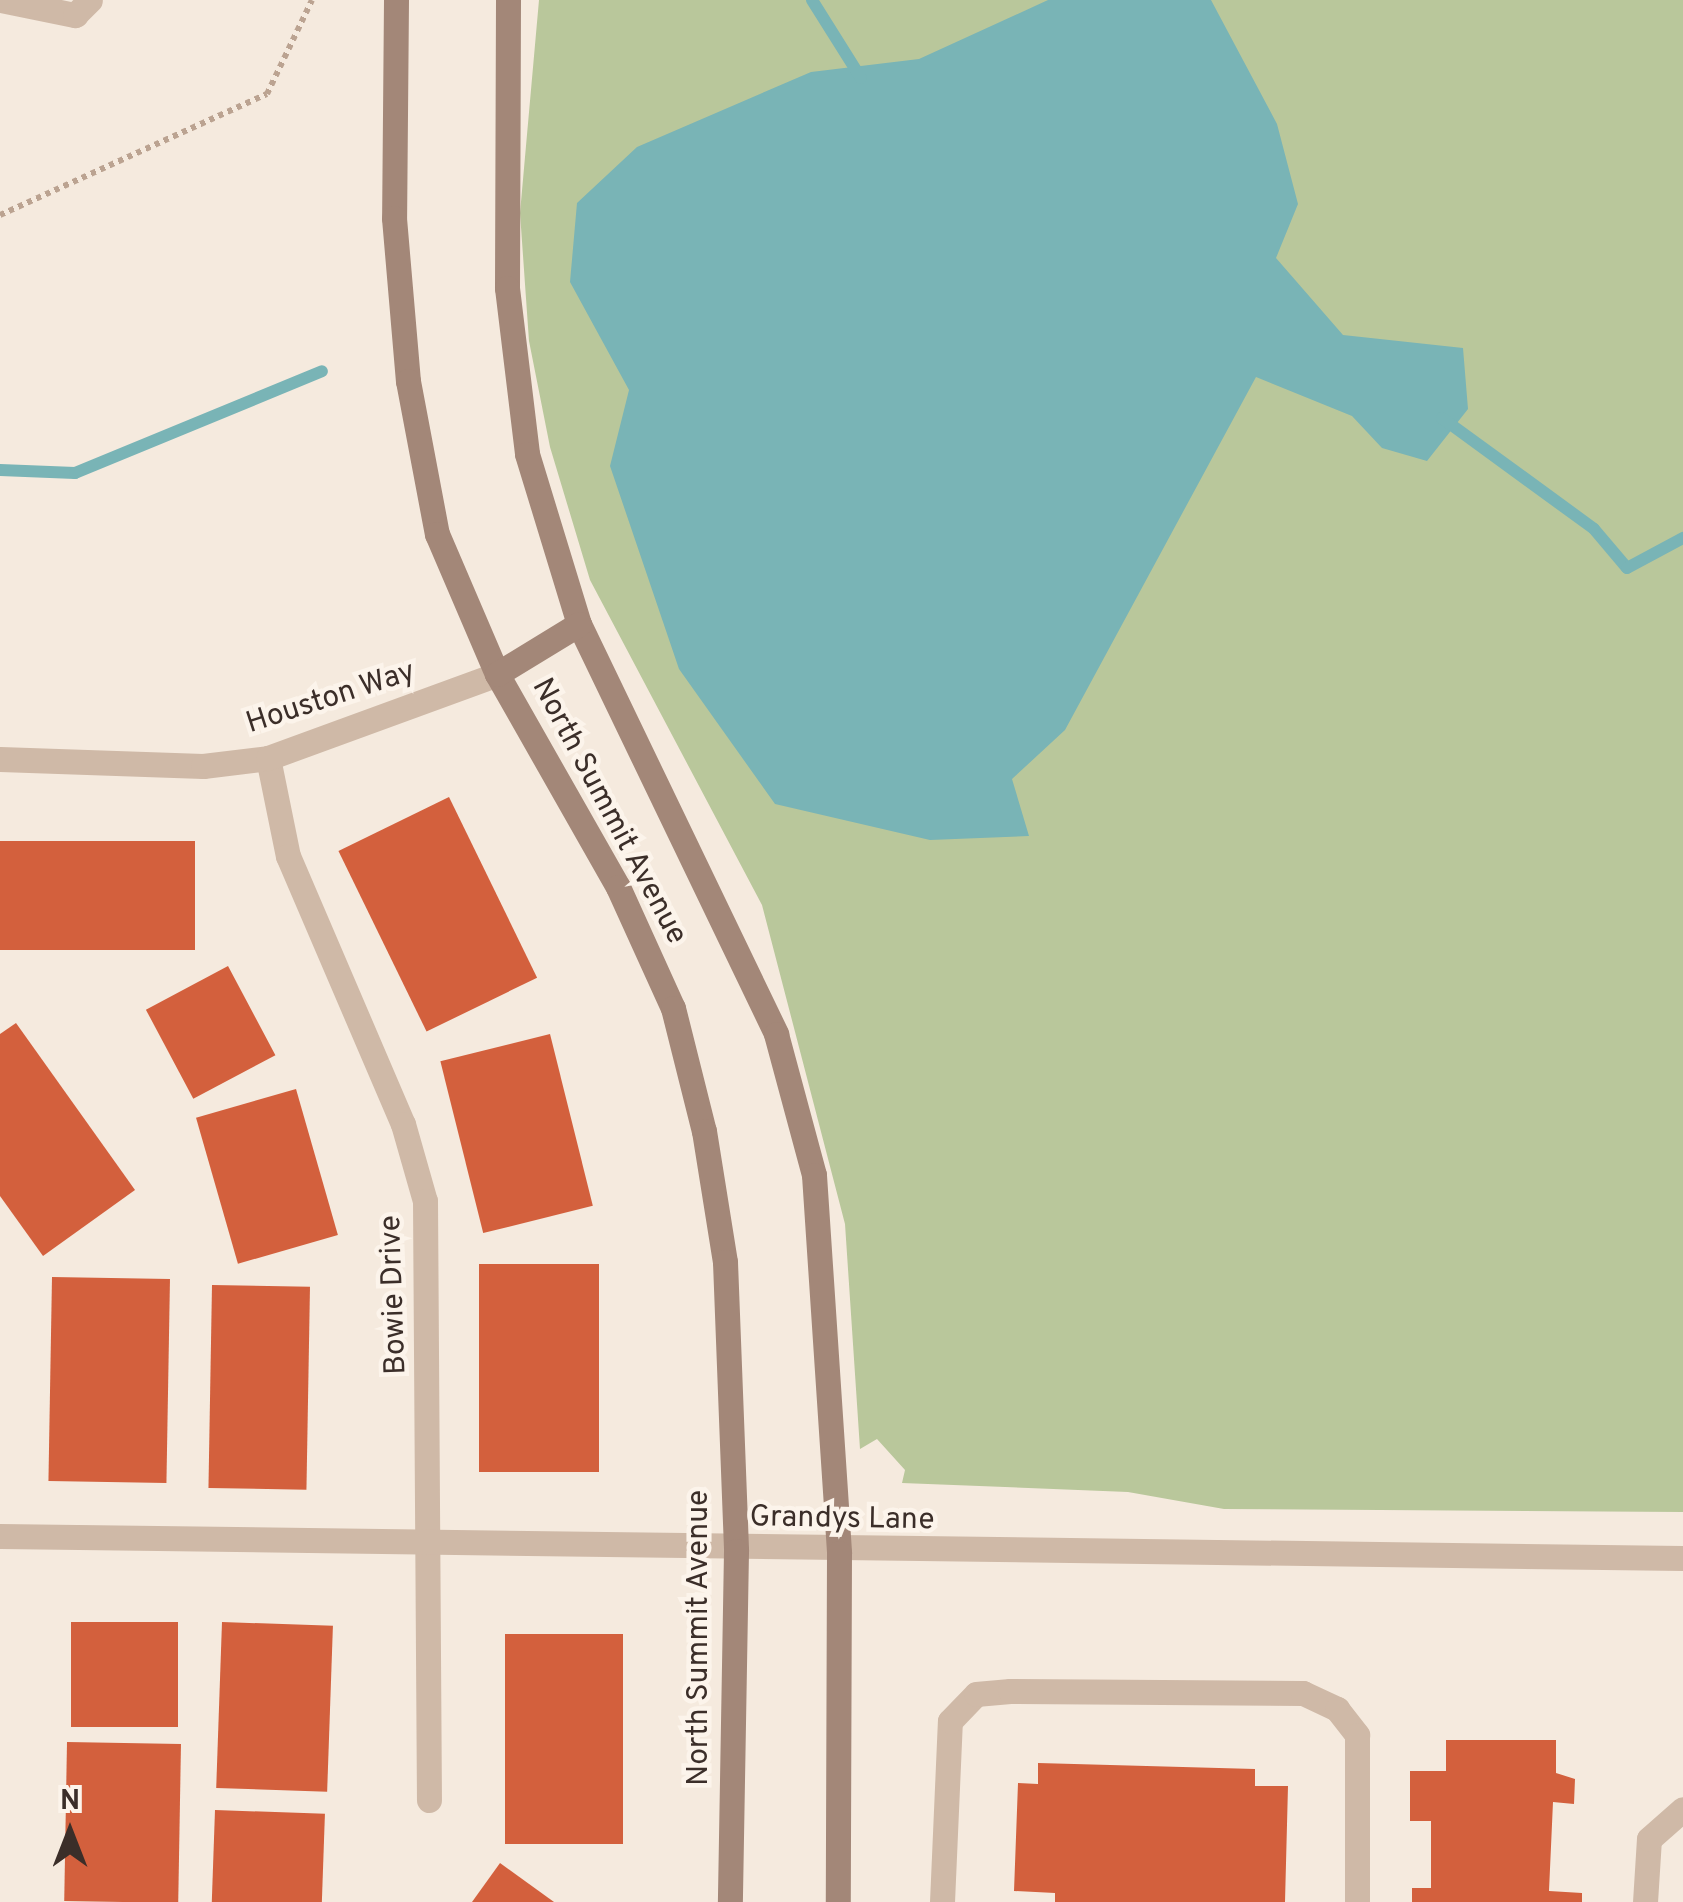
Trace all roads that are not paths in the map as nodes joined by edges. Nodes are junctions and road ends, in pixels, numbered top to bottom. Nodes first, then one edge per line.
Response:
1 (1, 0) edge
2 (90, 0) edge
3 (396, 0) edge
4 (508, 0) edge
5 (580, 624) junction
6 (496, 674) junction
7 (268, 758) junction
8 (0, 759) edge
9 (0, 1536) edge
10 (428, 1546) junction
11 (736, 1551) junction
12 (839, 1553) junction
13 (1683, 1558) edge
14 (430, 1800) dead end
15 (1683, 1809) edge
16 (730, 1902) edge
17 (838, 1902) edge
18 (942, 1902) edge
19 (1356, 1902) edge
20 (1645, 1902) edge

1 - 2 street
3 - 6 main road, North Summit Avenue
4 - 5 main road, North Summit Avenue
5 - 6 main road
5 - 12 main road, North Summit Avenue
6 - 7 street, Houston Way
6 - 11 main road, North Summit Avenue
7 - 8 street, Houston Way
7 - 10 street, Bowie Drive
9 - 10 street, Grandys Lane
10 - 11 street, Grandys Lane
10 - 14 street, Bowie Drive
11 - 12 street, Grandys Lane
11 - 16 main road, North Summit Avenue
12 - 13 street, Grandys Lane
12 - 17 main road, North Summit Avenue
15 - 20 street
18 - 19 street

